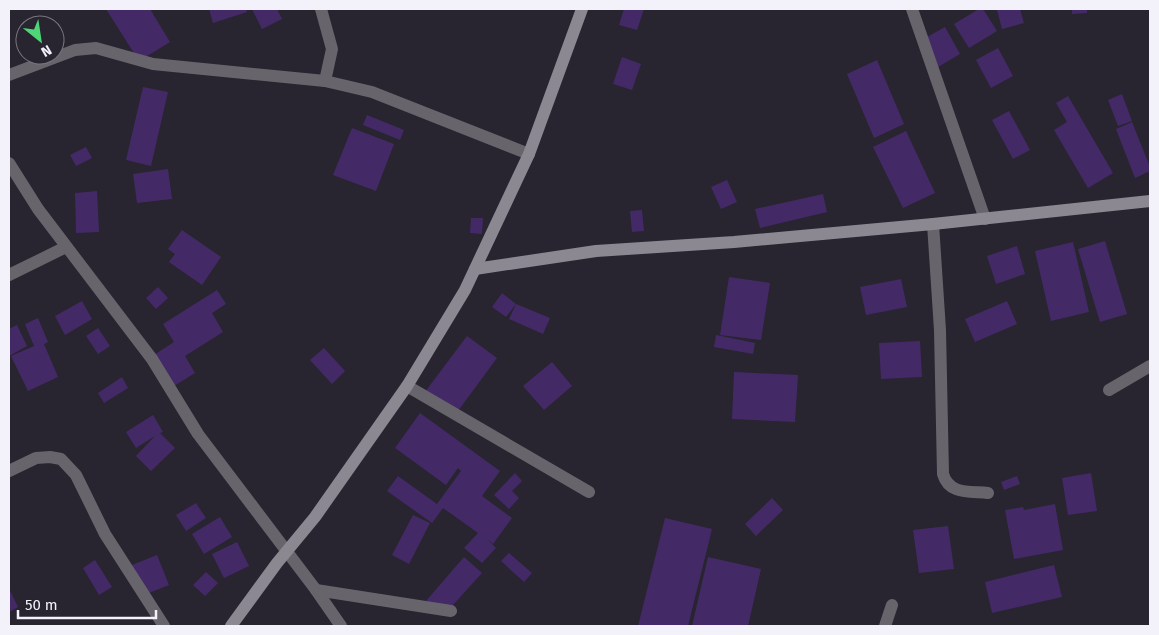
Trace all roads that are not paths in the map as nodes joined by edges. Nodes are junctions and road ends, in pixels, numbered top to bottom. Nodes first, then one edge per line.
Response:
1 (321, 9) edge
2 (582, 9) edge
3 (912, 9) edge
4 (9, 76) edge
5 (325, 81) junction
6 (529, 154) junction
7 (9, 163) edge
8 (1150, 201) edge
9 (985, 219) junction
10 (933, 224) junction
11 (66, 246) junction
12 (476, 269) junction
13 (9, 274) edge
14 (1150, 366) edge
15 (408, 386) junction
16 (1109, 390) dead end
17 (9, 471) edge
18 (589, 492) dead end
19 (988, 492) dead end
20 (287, 552) junction
21 (316, 590) junction
22 (892, 605) dead end
23 (451, 611) dead end
24 (164, 626) edge
25 (231, 626) edge
26 (341, 626) edge
27 (886, 626) edge

1 - 5 street
2 - 6 main road
3 - 9 street
4 - 5 street
5 - 6 street
6 - 12 main road
7 - 11 street
8 - 9 main road
9 - 10 main road
10 - 12 main road
10 - 19 street
11 - 13 street
11 - 20 street
12 - 15 main road
14 - 16 street
15 - 18 street
15 - 20 main road
17 - 24 street
20 - 21 street
20 - 25 main road
21 - 23 street
21 - 26 street
22 - 27 street

